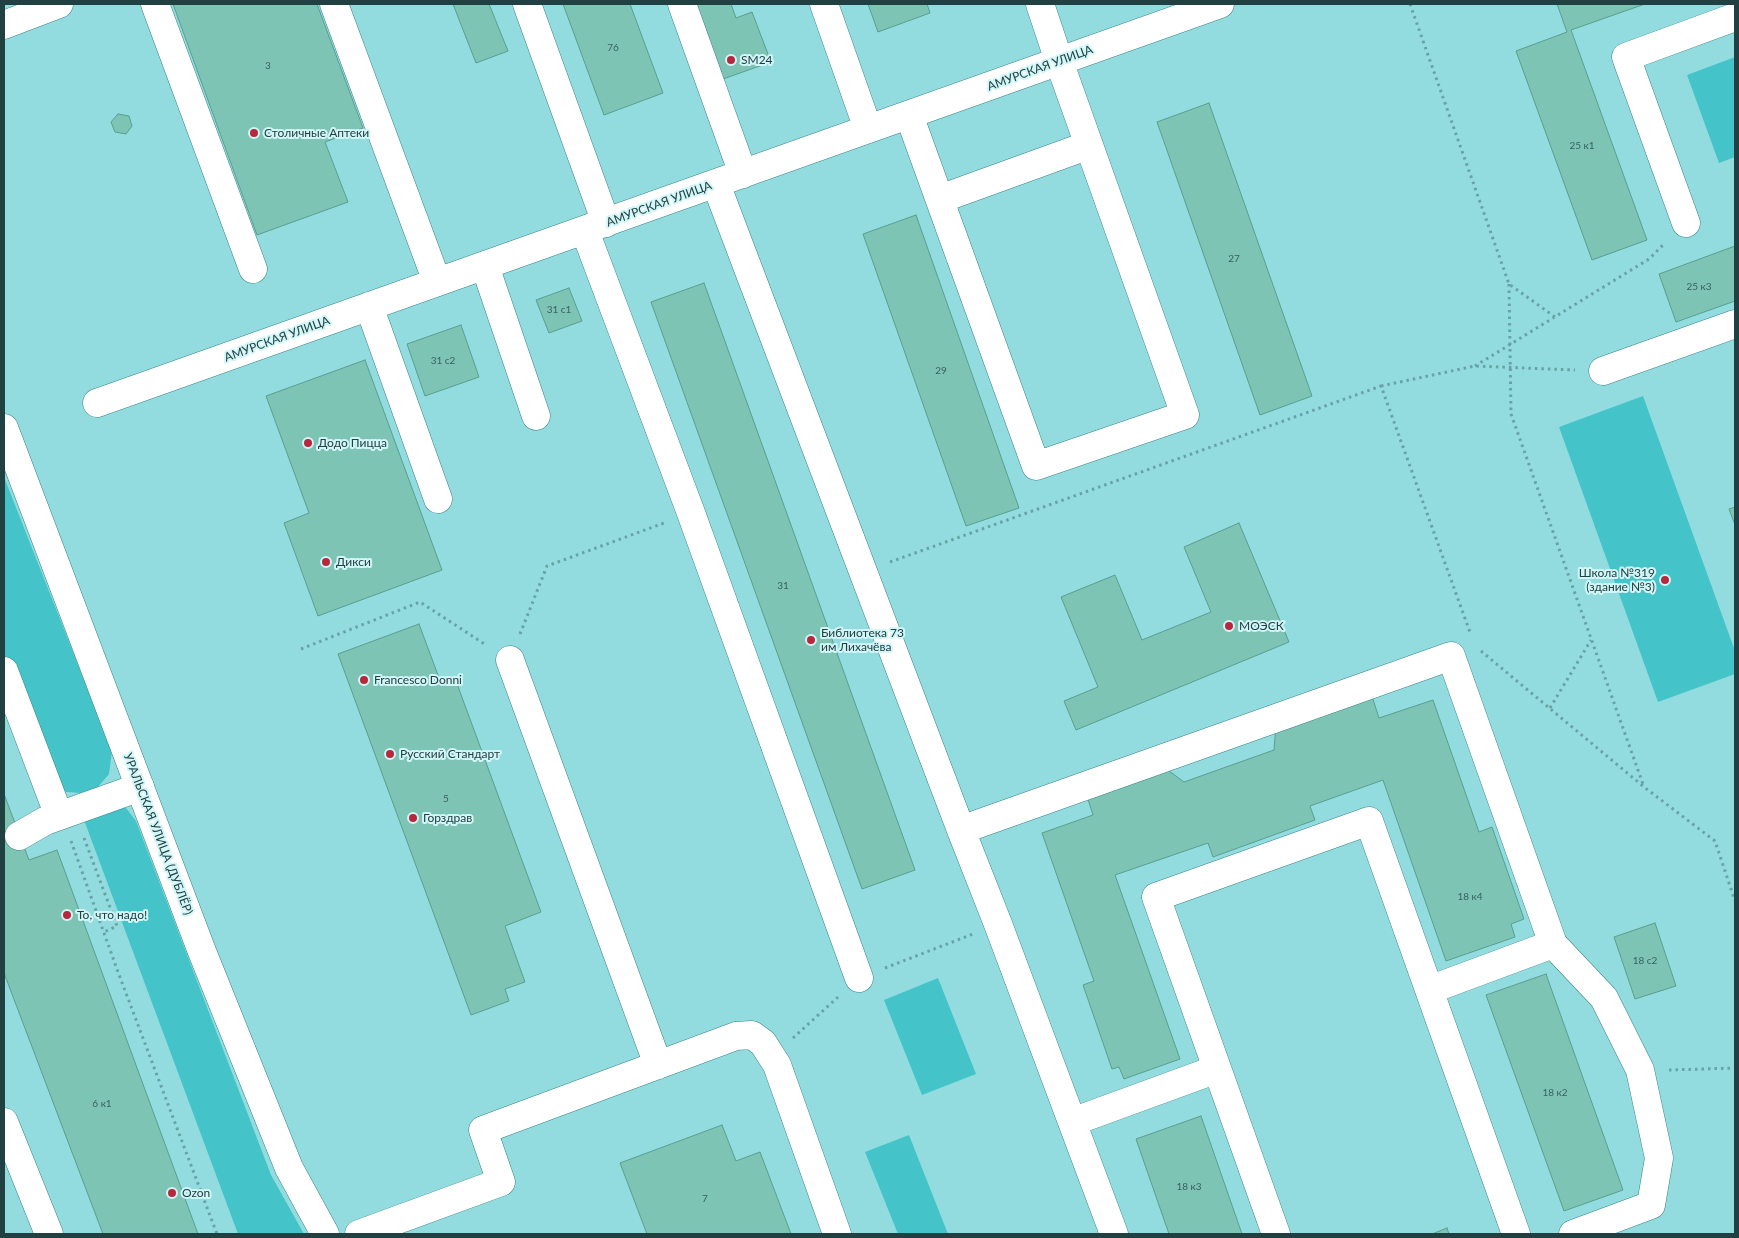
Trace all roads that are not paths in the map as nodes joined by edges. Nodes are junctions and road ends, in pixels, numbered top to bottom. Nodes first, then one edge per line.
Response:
1 (59, 4) edge
2 (155, 4) edge
3 (334, 4) edge
4 (527, 4) edge
5 (682, 4) edge
6 (824, 4) edge
7 (1040, 4) edge
8 (1220, 4) edge
9 (1735, 17) edge
10 (4, 25) edge
11 (1059, 61) junction
12 (909, 114) junction
13 (868, 129) junction
14 (1089, 144) junction
15 (743, 174) junction
16 (716, 184) junction
17 (940, 198) junction
18 (1686, 223) road end
19 (596, 227) junction
20 (484, 266) junction
21 (253, 269) dead end
22 (437, 282) junction
23 (369, 306) junction
24 (1735, 324) edge
25 (1604, 371) road end
26 (97, 403) dead end
27 (536, 416) dead end
28 (4, 428) edge
29 (438, 499) dead end
30 (510, 660) road end
31 (4, 671) edge
32 (140, 787) junction
33 (66, 813) junction
34 (961, 830) junction
35 (19, 836) dead end
36 (1553, 944) junction
37 (859, 978) dead end
38 (1429, 990) junction
39 (658, 1065) junction
40 (1217, 1069) junction
41 (4, 1122) edge
42 (1072, 1122) junction
43 (403, 1227) edge
44 (49, 1234) edge
45 (324, 1234) edge
46 (359, 1234) edge
47 (837, 1234) edge
48 (1114, 1234) edge
49 (1276, 1234) edge
50 (1516, 1234) edge
51 (1573, 1234) edge

1 - 10 street
2 - 21 street
3 - 22 street
4 - 19 street
5 - 15 street
6 - 13 street
7 - 11 street
8 - 11 street, АМУРСКАЯ УЛИЦА
9 - 18 street
11 - 12 street, АМУРСКАЯ УЛИЦА
11 - 14 street
12 - 13 street, АМУРСКАЯ УЛИЦА
12 - 17 street
13 - 15 street, АМУРСКАЯ УЛИЦА
14 - 17 street
14 - 17 street
15 - 16 street, АМУРСКАЯ УЛИЦА
16 - 19 street, АМУРСКАЯ УЛИЦА
16 - 34 street
19 - 20 street, АМУРСКАЯ УЛИЦА
19 - 37 street
20 - 22 street, АМУРСКАЯ УЛИЦА
20 - 27 street
22 - 23 street, АМУРСКАЯ УЛИЦА
23 - 26 street, АМУРСКАЯ УЛИЦА
23 - 29 street
24 - 25 street
28 - 32 street, УРАЛЬСКАЯ УЛИЦА (ДУБЛЁР)
30 - 39 street
31 - 33 street
32 - 33 street
32 - 45 street, УРАЛЬСКАЯ УЛИЦА (ДУБЛЁР)
33 - 35 street
34 - 36 street
34 - 42 street
36 - 38 street
36 - 51 street
38 - 40 street
38 - 50 street
39 - 43 street
39 - 47 street
40 - 42 street
40 - 49 street
41 - 44 street
42 - 48 street
43 - 46 street

